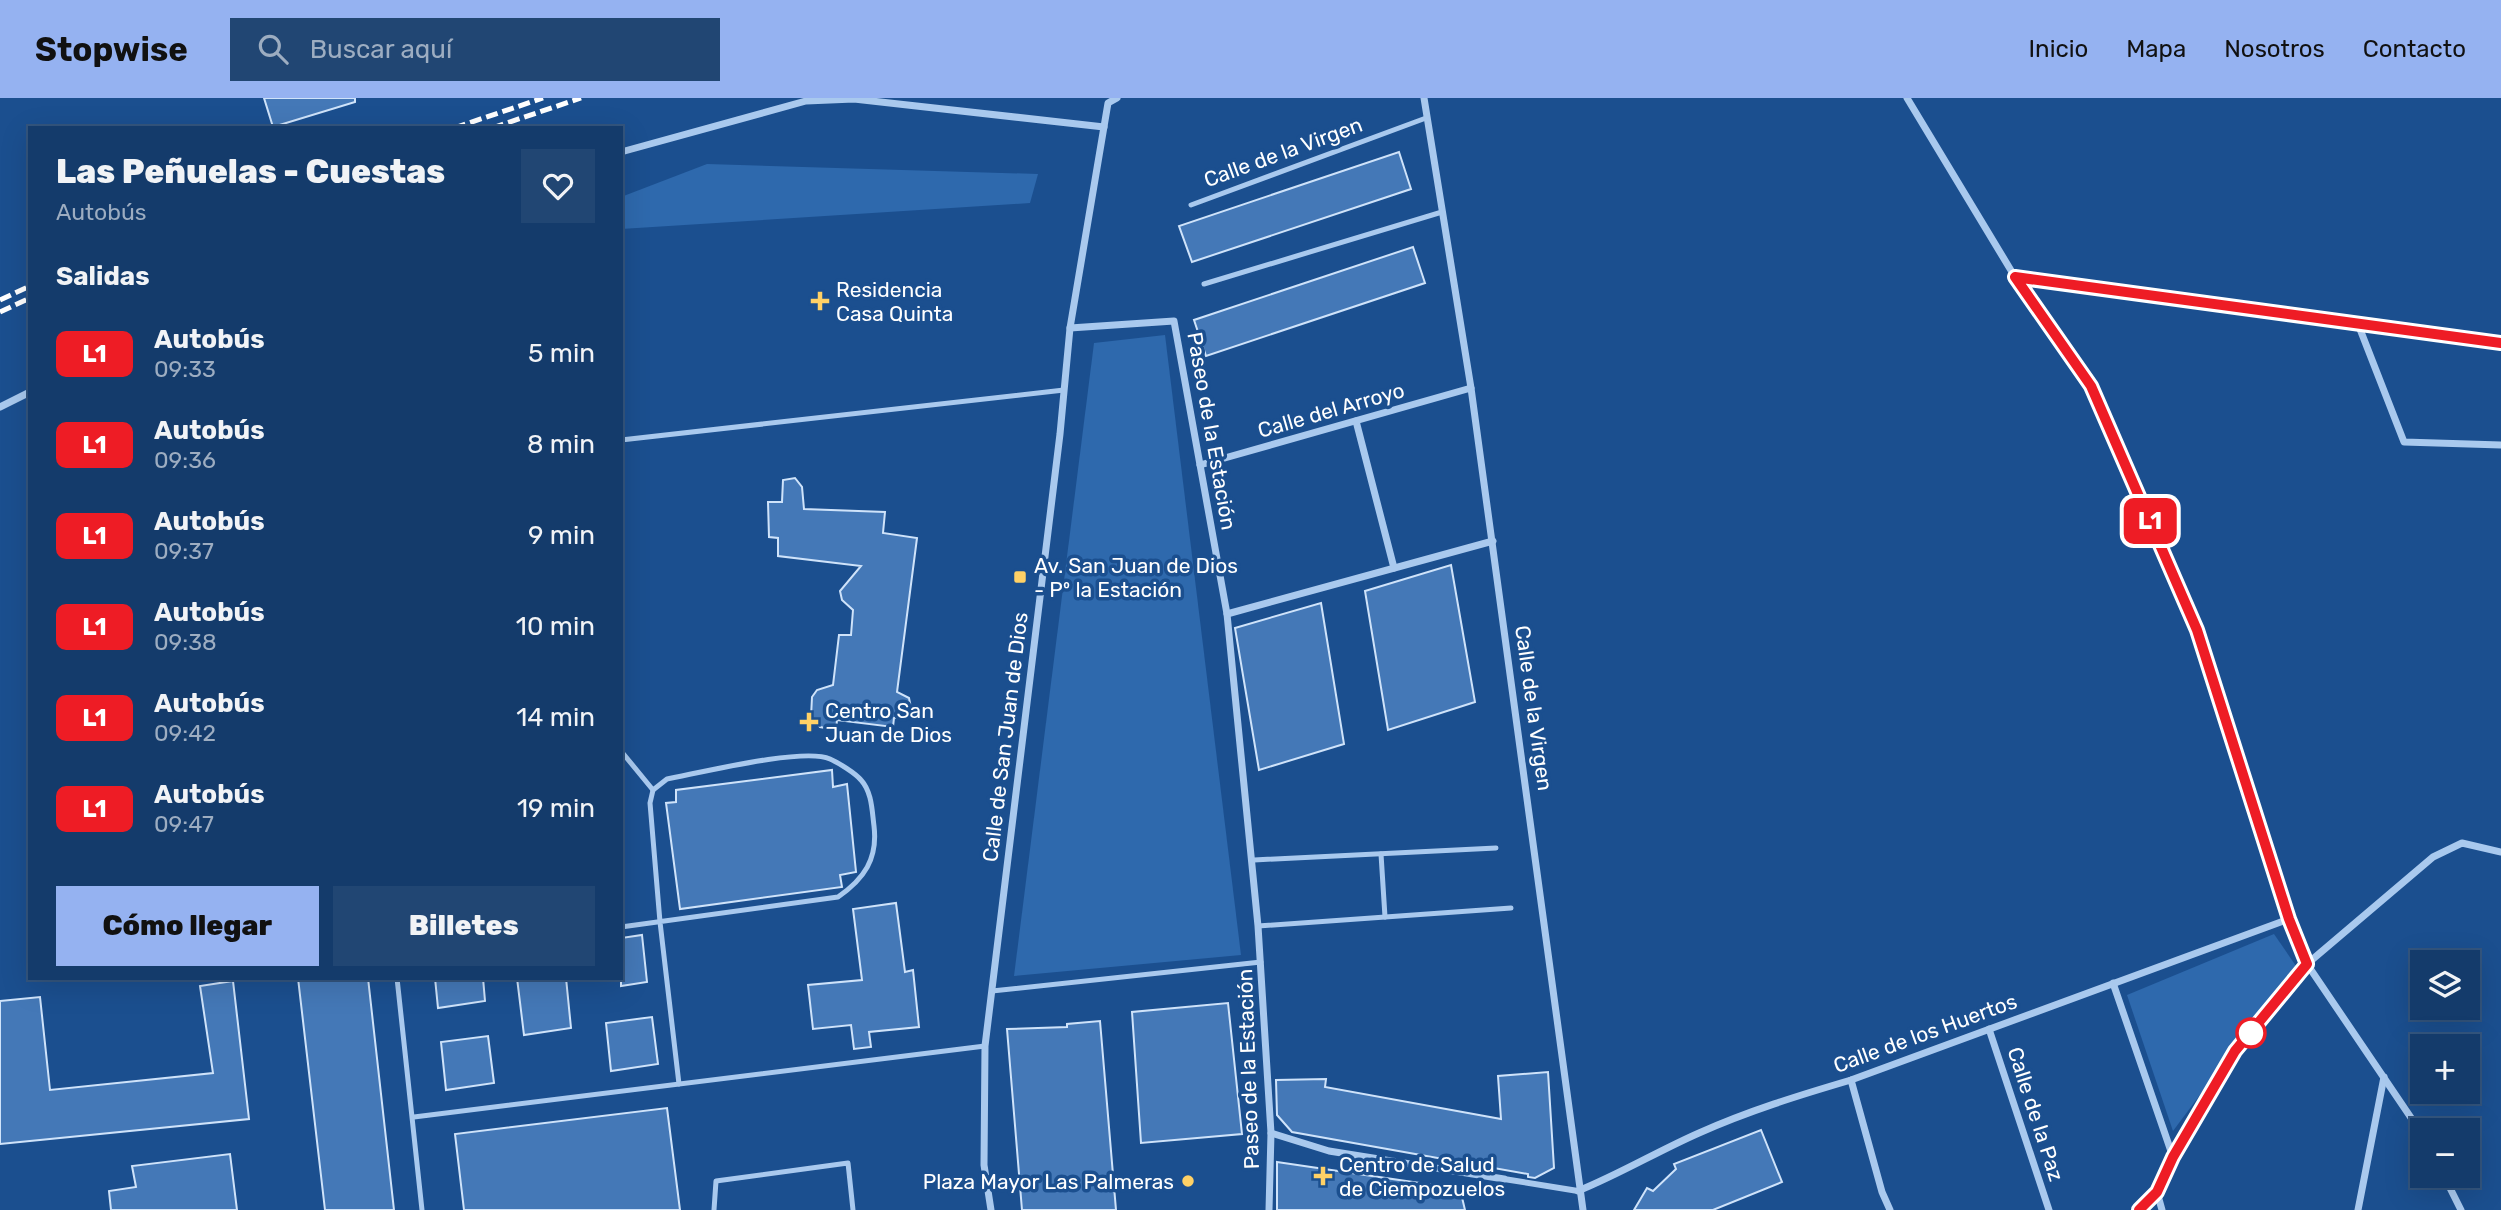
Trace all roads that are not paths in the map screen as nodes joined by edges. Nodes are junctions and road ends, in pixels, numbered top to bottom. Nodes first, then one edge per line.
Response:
1 (1118, 98) edge
2 (1424, 98) edge
3 (1907, 98) edge
4 (1108, 100) edge
5 (1426, 118) junction
6 (1104, 127) junction
7 (623, 151) edge
8 (1191, 205) dead end
9 (1442, 212) junction
10 (2015, 277) junction
11 (1204, 284) dead end
12 (2358, 324) junction
13 (1069, 328) junction
14 (2501, 343) edge
15 (1471, 388) junction
16 (1063, 390) junction
17 (28, 394) edge
18 (0, 407) edge
19 (1356, 421) junction
20 (623, 440) edge
21 (2501, 446) edge
22 (1200, 465) junction
23 (1493, 541) junction
24 (1394, 568) junction
25 (1227, 614) junction
26 (623, 753) edge
27 (653, 790) junction
28 (1496, 848) dead end
29 (2501, 852) edge
30 (1381, 853) junction
31 (1254, 860) junction
32 (1511, 908) dead end
33 (1385, 917) junction
34 (2289, 919) junction
35 (660, 922) junction
36 (1258, 926) junction
37 (623, 927) edge
38 (1261, 962) junction
39 (2307, 964) junction
40 (397, 980) edge
41 (2113, 984) junction
42 (992, 990) junction
43 (1989, 1029) junction
44 (985, 1046) junction
45 (2384, 1077) junction
46 (1851, 1080) junction
47 (679, 1084) junction
48 (414, 1117) junction
49 (2411, 1118) edge
50 (1271, 1133) junction
51 (2173, 1157) junction
52 (1504, 1179) joint
53 (2450, 1188) edge
54 (1578, 1191) junction
55 (2157, 1192) junction
56 (422, 1210) edge
57 (714, 1210) edge
58 (853, 1210) edge
59 (991, 1210) edge
60 (1269, 1210) edge
61 (1583, 1210) edge
62 (1890, 1210) edge
63 (2049, 1210) edge
64 (2139, 1210) edge
65 (2162, 1210) edge
66 (2358, 1210) edge
67 (2461, 1210) edge

1 - 4 street, Calle de San Juan de Dios
2 - 5 street, Calle de la Virgen
3 - 10 street
4 - 6 street, Calle de San Juan de Dios
5 - 8 lane, Calle de la Virgen
5 - 9 street, Calle de la Virgen
6 - 7 street
6 - 13 street, Calle de San Juan de Dios
9 - 11 lane
9 - 15 street, Calle de la Virgen
10 - 12 street
10 - 34 street
12 - 14 street
12 - 21 street
13 - 16 street, Calle de San Juan de Dios
13 - 22 street, Paseo de la Estación
15 - 19 street, Calle del Arroyo
15 - 23 street, Calle de la Virgen
16 - 20 lane
16 - 42 street, Calle de San Juan de Dios
17 - 18 street
19 - 22 street, Calle del Arroyo
19 - 24 street
22 - 25 street, Paseo de la Estación
23 - 24 street
23 - 54 street, Calle de la Virgen
24 - 25 street
25 - 31 street, Paseo de la Estación
26 - 27 lane
27 - 35 lane
27 - 35 lane
28 - 30 lane
29 - 39 street
30 - 31 lane
30 - 33 lane
31 - 36 street, Paseo de la Estación
32 - 33 lane
33 - 36 lane
34 - 39 street
34 - 41 street, Calle de los Huertos
35 - 37 lane
35 - 47 lane
36 - 38 street, Paseo de la Estación
38 - 42 lane
38 - 50 street, Paseo de la Estación
39 - 45 street
39 - 51 street
40 - 48 lane
41 - 43 street, Calle de los Huertos
41 - 51 street
42 - 44 street, Calle de San Juan de Dios
43 - 46 street, Calle de los Huertos
43 - 63 street, Calle de la Paz
44 - 47 lane
44 - 59 street, Calle de San Juan de Dios
45 - 49 street
45 - 66 street
46 - 54 street, Calle de los Huertos
46 - 62 street
47 - 48 lane
48 - 56 lane
50 - 52 street
50 - 60 street, Paseo de la Estación
51 - 55 street
52 - 54 street
53 - 67 street
54 - 61 street, Calle de la Virgen
55 - 64 street
55 - 65 street
57 - 58 lane

